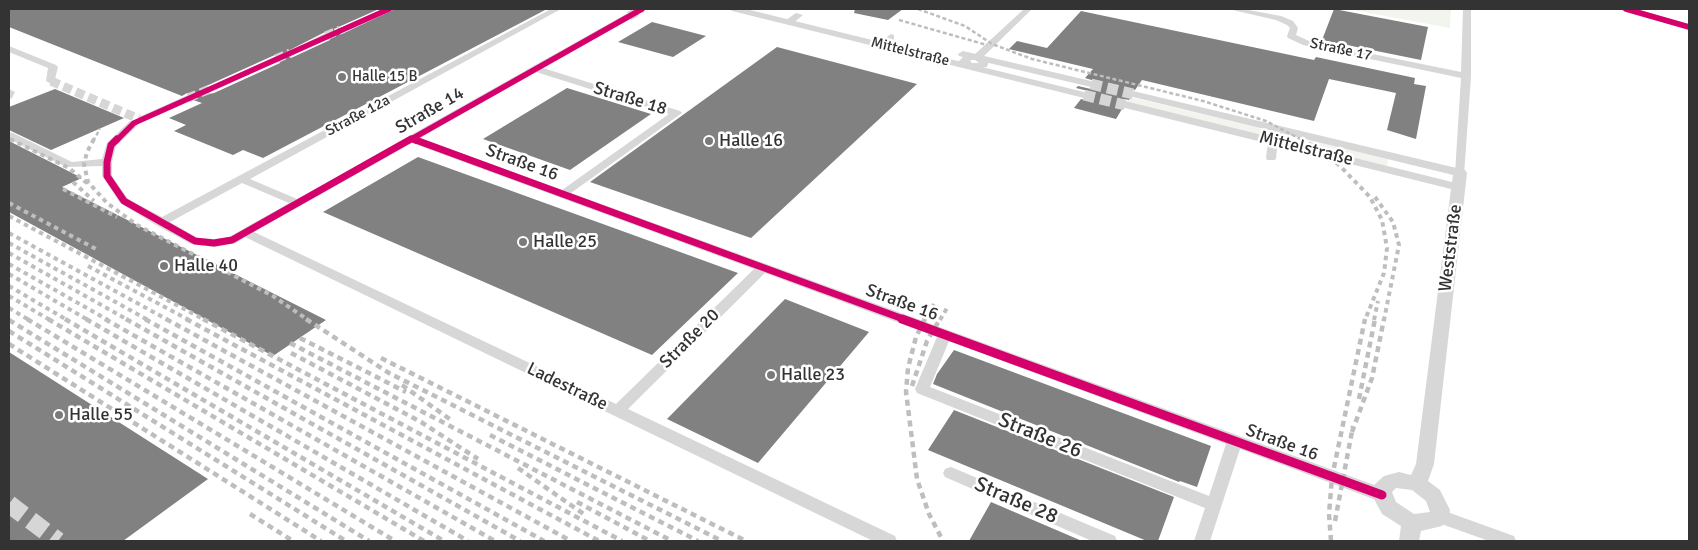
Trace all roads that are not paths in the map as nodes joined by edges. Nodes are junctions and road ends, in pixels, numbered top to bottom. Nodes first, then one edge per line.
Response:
1 (389, 9) edge
2 (557, 9) edge
3 (735, 9) edge
4 (775, 9) edge
5 (1028, 9) edge
6 (1232, 9) edge
7 (1467, 9) edge
8 (1626, 9) edge
9 (799, 14) junction
10 (629, 16) tunnel mouth
11 (788, 22) junction
12 (1689, 27) edge
13 (340, 30) tunnel mouth
14 (326, 36) tunnel mouth
15 (891, 37) junction
16 (881, 45) junction
17 (9, 49) edge
18 (290, 53) tunnel mouth
19 (276, 59) tunnel mouth
20 (974, 62) junction
21 (535, 69) junction
22 (1466, 76) junction
23 (51, 81) tunnel mouth
24 (1091, 84) tunnel mouth
25 (210, 89) tunnel mouth
26 (1133, 94) tunnel mouth
27 (1084, 95) tunnel mouth
28 (188, 98) tunnel mouth
29 (1125, 105) tunnel mouth
30 (1279, 129) junction
31 (9, 135) edge
32 (412, 139) junction
33 (1274, 141) junction
34 (1271, 158) dead end
35 (107, 162) junction
36 (240, 179) junction
37 (1459, 180) junction
38 (563, 194) junction
39 (298, 203) junction
40 (160, 223) junction
41 (246, 233) junction
42 (763, 268) junction
43 (945, 334) junction
44 (617, 411) junction
45 (1235, 441) junction
46 (951, 473) dead end
47 (1416, 484) junction
48 (1382, 495) junction
49 (1214, 505) junction
50 (1439, 516) junction
51 (1411, 531) edge
52 (889, 541) edge
53 (1109, 541) edge
54 (1202, 541) edge
55 (1508, 541) edge

1 - 13 street
2 - 36 street, Straße 12a
3 - 11 street, Mittelstraße
4 - 9 street, Mittelstraße
5 - 20 street
6 - 22 street, Straße 17
7 - 22 street, Weststraße
8 - 12 street
9 - 11 street
9 - 15 street, Mittelstraße
10 - 21 street, Straße 14
11 - 16 street, Mittelstraße
14 - 18 street
15 - 16 street
15 - 20 street, Mittelstraße
16 - 20 street, Mittelstraße
17 - 23 street
19 - 25 street
20 - 24 street, Mittelstraße
20 - 27 street, Mittelstraße
21 - 32 street, Straße 14
21 - 38 street, Straße 18
22 - 37 street, Weststraße
26 - 30 street, Mittelstraße
28 - 35 street
29 - 33 street, Mittelstraße
30 - 33 street
30 - 37 street, Mittelstraße
31 - 35 street
32 - 38 street, Straße 16
32 - 39 street, Straße 14
33 - 34 street
33 - 37 street, Mittelstraße
35 - 40 street, Straße 14
36 - 39 street
36 - 40 street, Straße 12a
37 - 47 street, Weststraße
38 - 42 street, Straße 16
39 - 41 street, Straße 14
40 - 41 street, Straße 14
41 - 44 street, Ladestraße
42 - 43 street, Straße 16
42 - 44 street, Straße 20
43 - 45 street, Straße 16
43 - 49 street, Straße 26
44 - 52 street, Ladestraße
45 - 48 street, Straße 16
45 - 49 street
46 - 53 street, Straße 28
47 - 48 street
47 - 50 street
48 - 51 street
49 - 54 street
50 - 51 street
50 - 55 street

